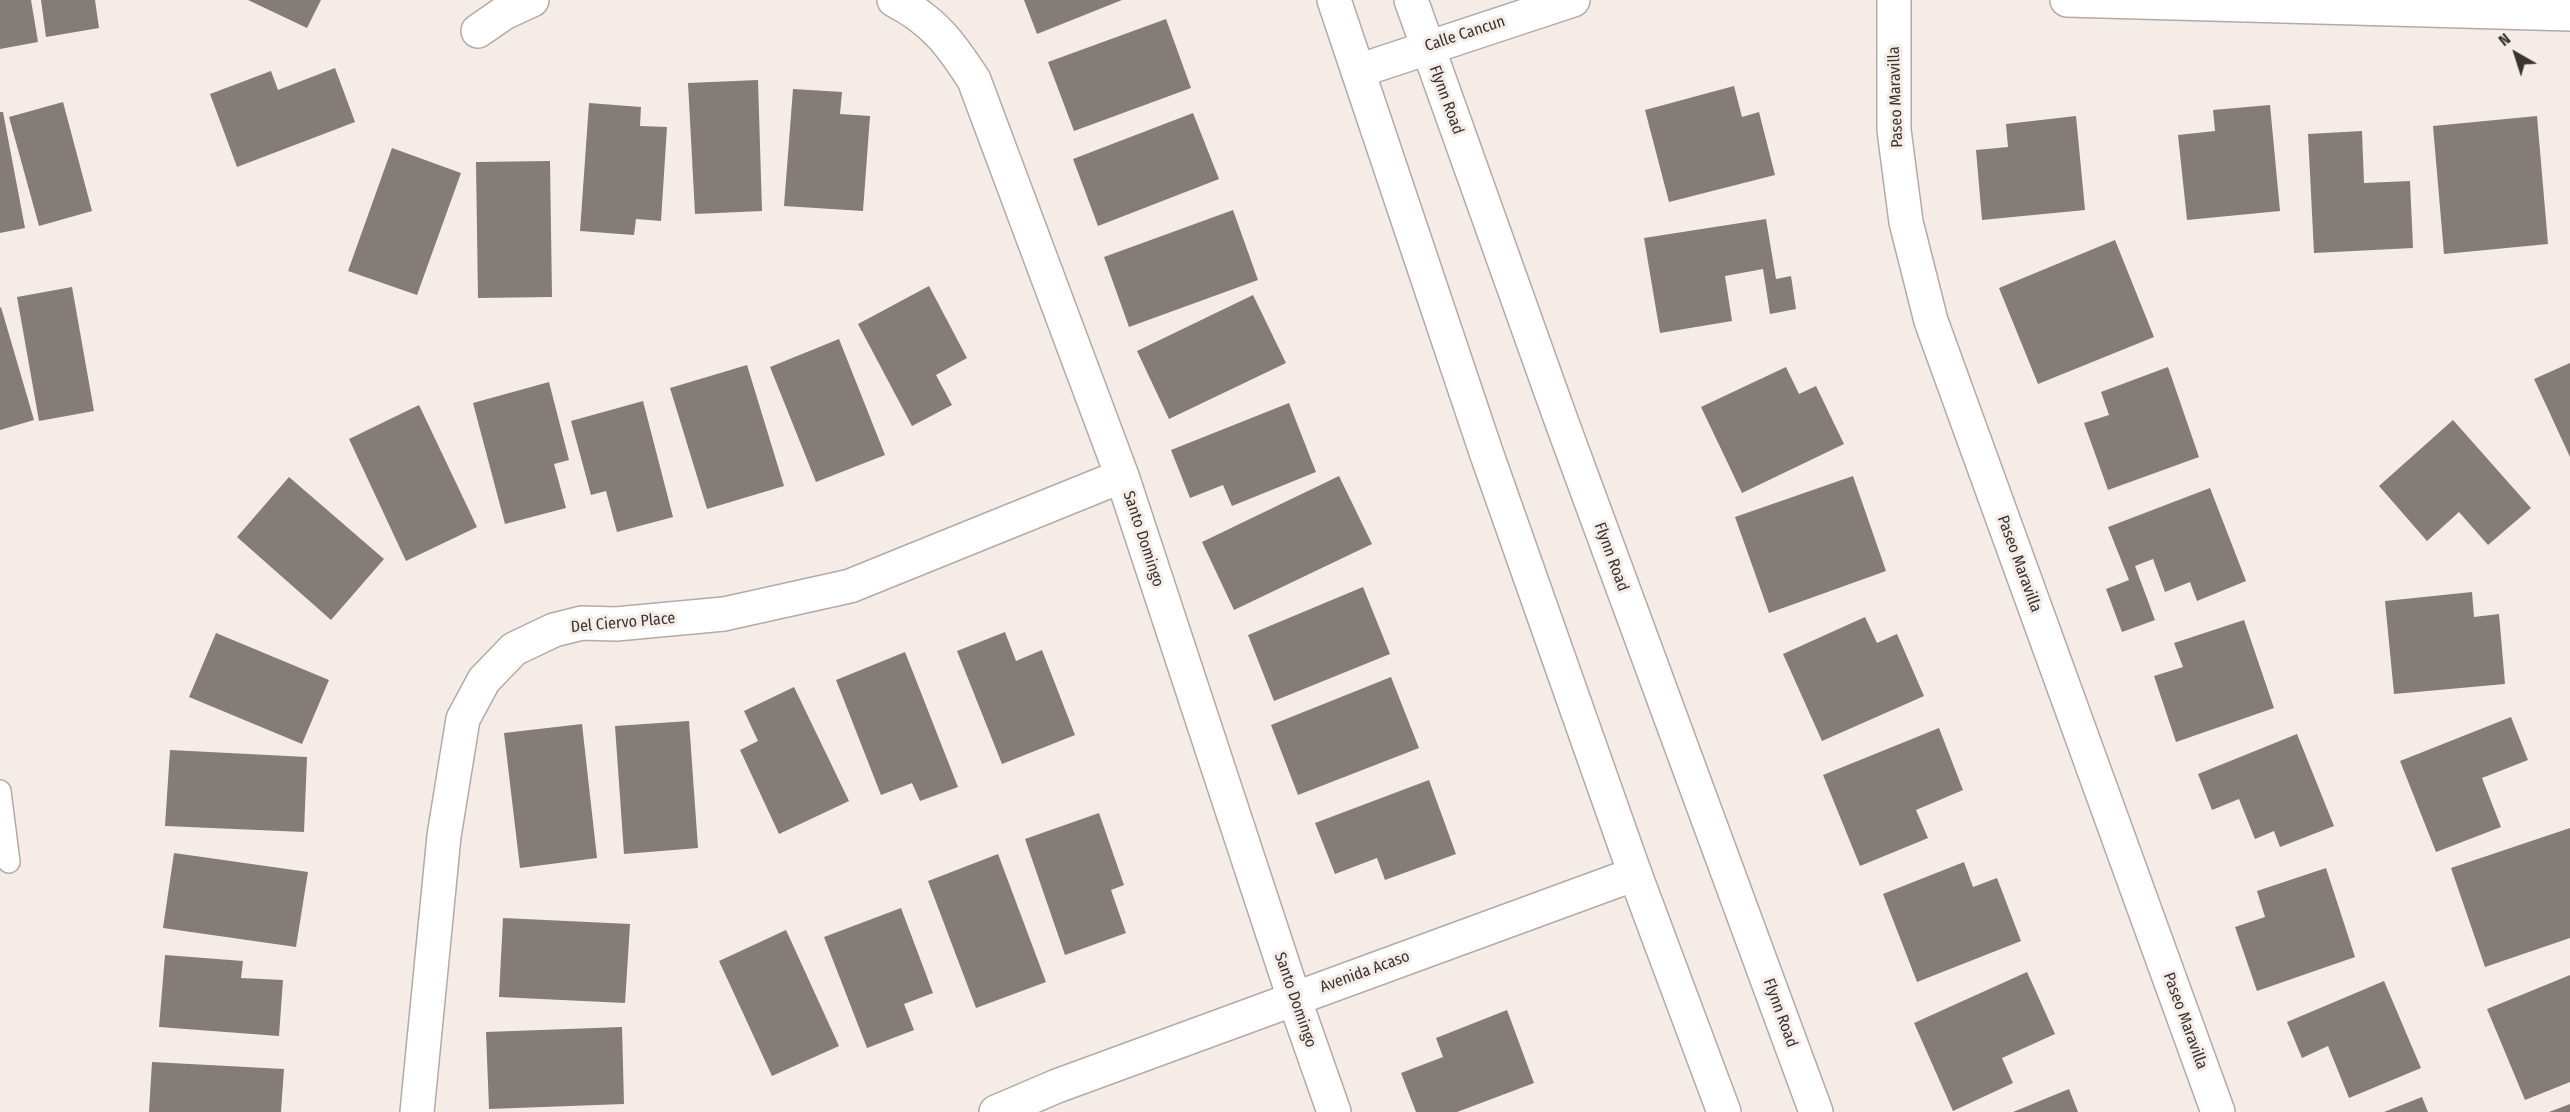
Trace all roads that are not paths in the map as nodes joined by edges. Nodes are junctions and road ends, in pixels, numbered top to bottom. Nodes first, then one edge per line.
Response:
1 (532, 0) edge
2 (894, 0) edge
3 (1334, 0) edge
4 (1411, 0) edge
5 (1573, 0) edge
6 (1894, 0) edge
7 (2067, 0) edge
8 (2570, 14) edge
9 (478, 31) dead end
10 (1427, 46) junction
11 (1358, 71) junction
12 (1122, 476) junction
13 (0, 791) edge
14 (9, 862) dead end
15 (1635, 874) junction
16 (1293, 999) junction
17 (417, 1112) edge
18 (996, 1112) edge
19 (1334, 1112) edge
20 (1724, 1112) edge
21 (1816, 1112) edge
22 (2218, 1112) edge

1 - 9 street
2 - 12 street, Santo Domingo
3 - 11 street
4 - 10 street, Flynn Road
5 - 10 street, Calle Cancun
6 - 22 street, Paseo Maravilla
7 - 8 street
10 - 11 street, Calle Cancun
10 - 21 street, Flynn Road
11 - 15 street
12 - 16 street, Santo Domingo
12 - 17 street, Del Ciervo Place
13 - 14 lane
15 - 16 street, Avenida Acaso
15 - 20 street
16 - 18 street, Avenida Acaso
16 - 19 street, Santo Domingo

